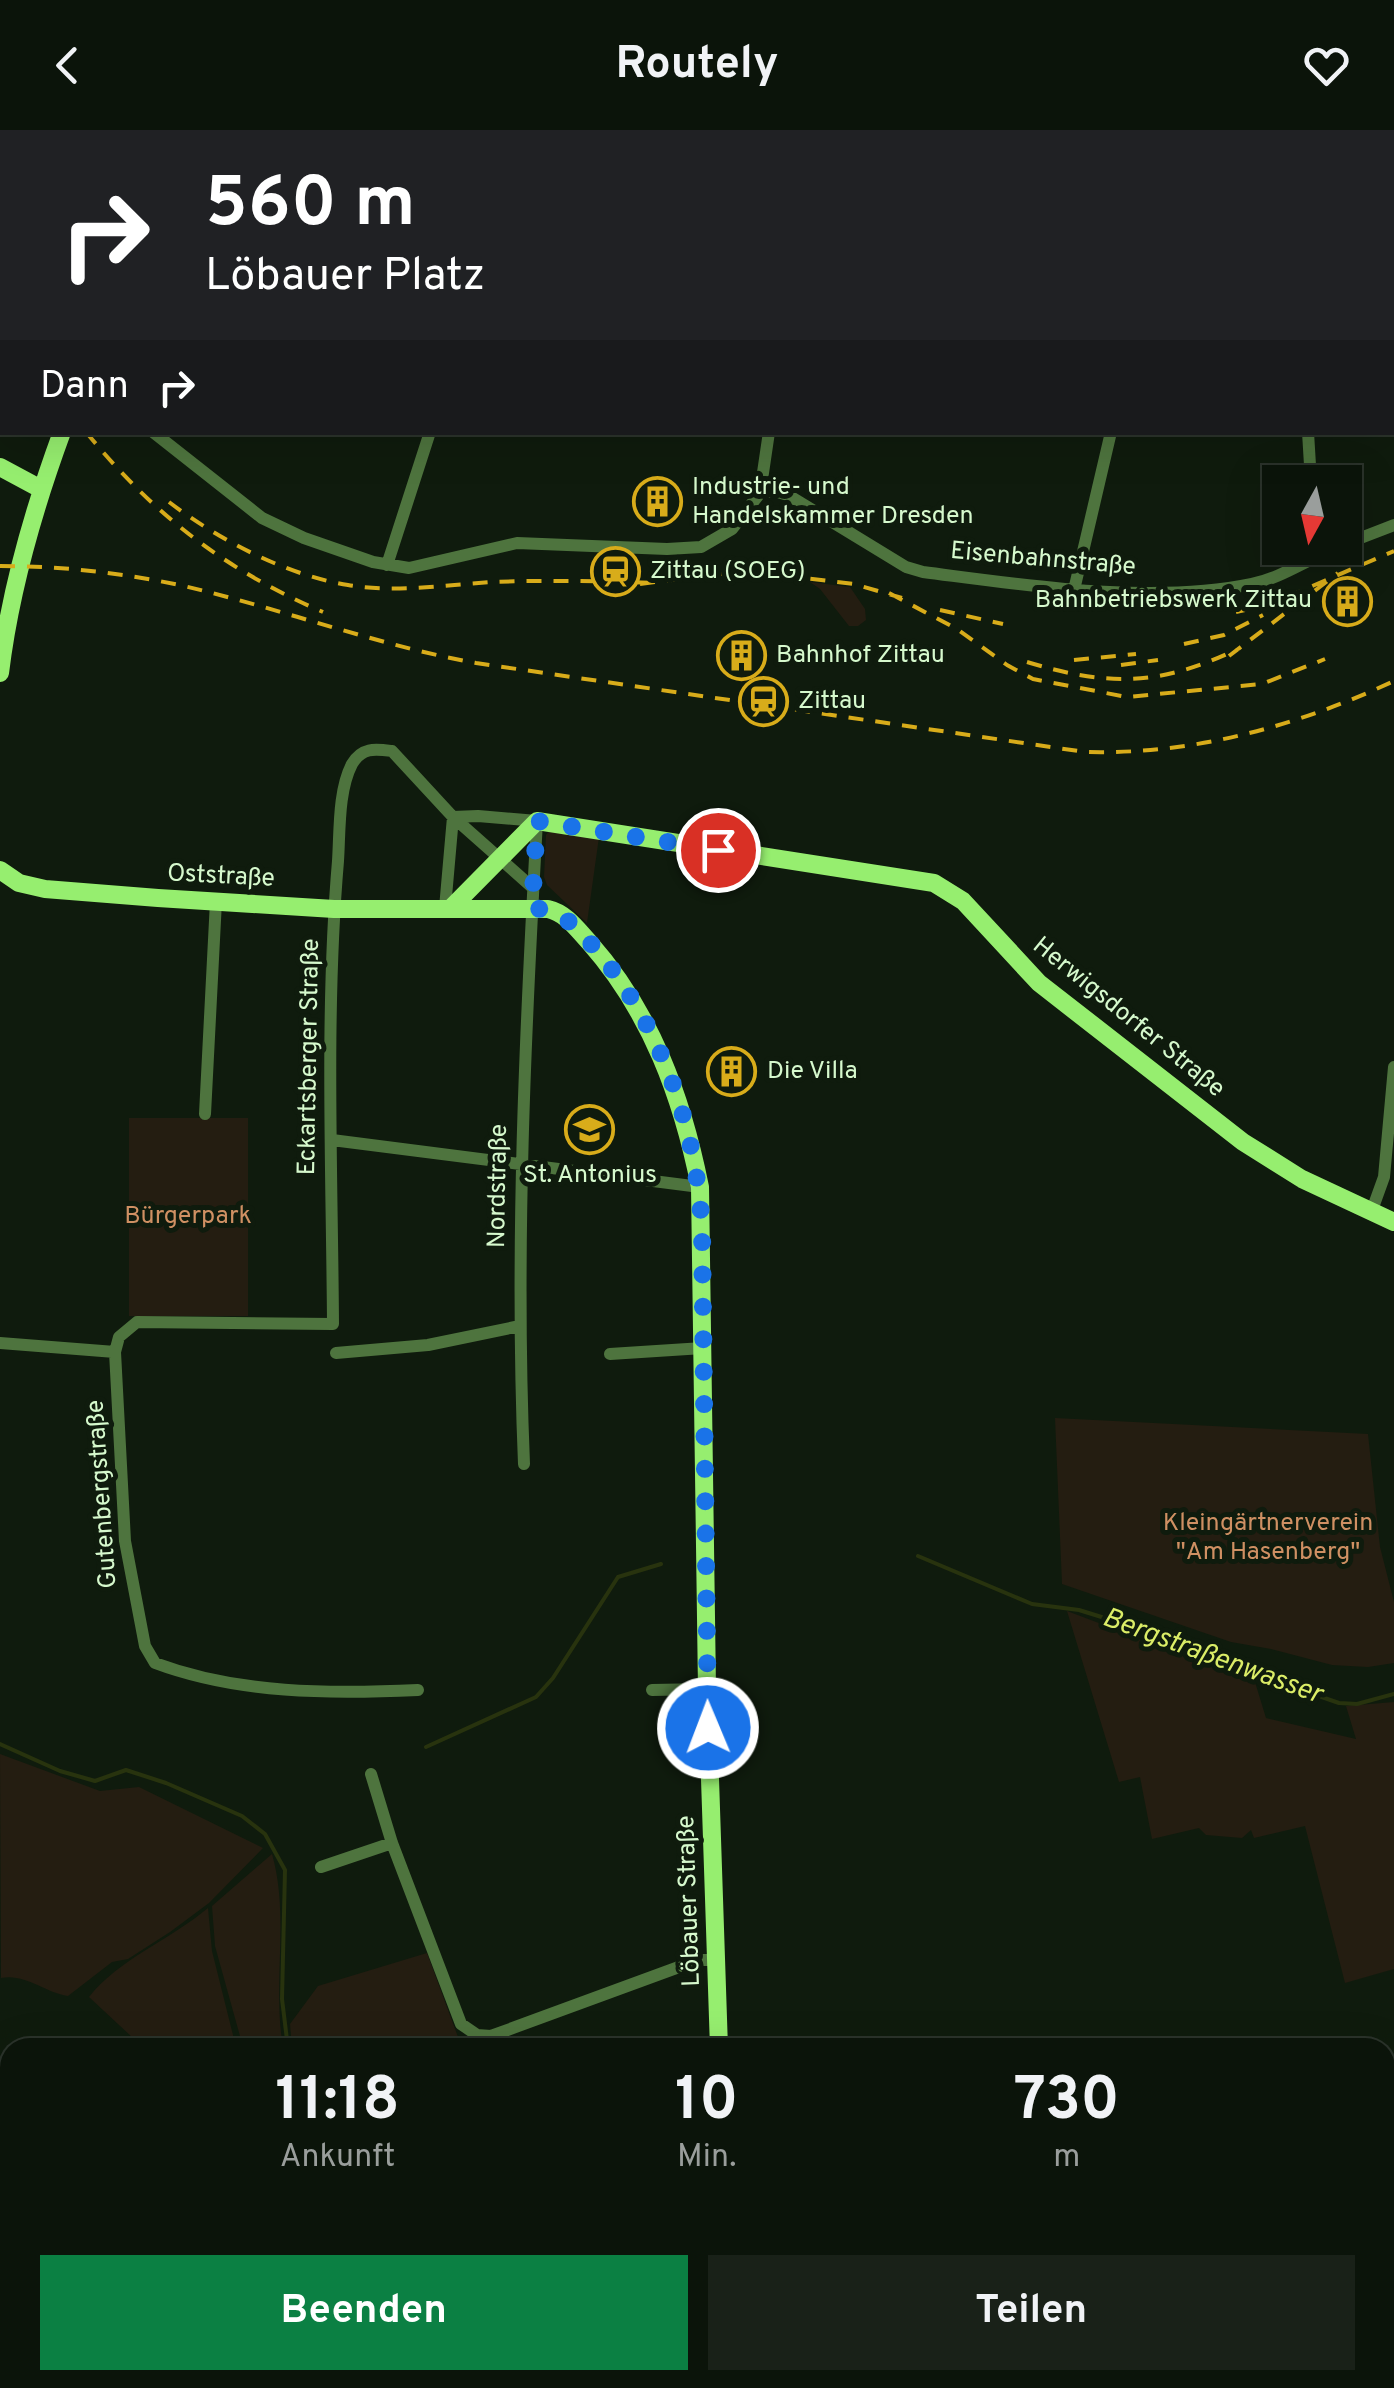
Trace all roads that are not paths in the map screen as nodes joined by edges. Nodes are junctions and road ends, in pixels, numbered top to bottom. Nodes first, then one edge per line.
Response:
1 (61, 435) edge
2 (157, 435) edge
3 (429, 435) edge
4 (769, 435) edge
5 (1110, 435) edge
6 (1308, 435) edge
7 (1311, 465) edge
8 (0, 466) edge
9 (40, 490) junction
10 (760, 493) junction
11 (1394, 525) edge
12 (1362, 537) edge
13 (388, 565) junction
14 (1293, 565) edge
15 (1074, 590) junction
16 (0, 673) edge
17 (344, 791) joint
18 (453, 817) junction
19 (537, 821) junction
20 (501, 858) junction
21 (0, 870) edge
22 (533, 898) junction
23 (216, 901) junction
24 (448, 908) junction
25 (334, 909) junction
26 (1394, 1066) edge
27 (205, 1114) dead end
28 (332, 1140) junction
29 (520, 1164) junction
30 (700, 1187) junction
31 (1372, 1214) junction
32 (1394, 1222) edge
33 (520, 1326) junction
34 (0, 1343) edge
35 (703, 1348) junction
36 (116, 1352) junction
37 (336, 1354) dead end
38 (610, 1354) dead end
39 (524, 1464) dead end
40 (418, 1690) dead end
41 (652, 1690) dead end
42 (707, 1690) junction
43 (371, 1774) dead end
44 (392, 1842) junction
45 (321, 1867) dead end
46 (717, 1960) junction
47 (719, 2038) edge

1 - 9 main road
2 - 13 street
3 - 13 street
4 - 10 street
5 - 15 street
6 - 7 street
8 - 9 main road
9 - 16 main road
10 - 13 street
10 - 15 street, Eisenbahnstraße
11 - 12 street
14 - 15 street, Eisenbahnstraße
17 - 18 street, Löbauer Straße
17 - 25 street, Eckartsberger Straße
18 - 19 street
18 - 20 street, Löbauer Straße
18 - 24 street
19 - 20 main road
19 - 22 street, Nordstraße
19 - 31 main road, Herwigsdorfer Straße
20 - 22 street, Löbauer Straße
20 - 24 main road
21 - 23 main road, Oststraße
22 - 24 main road, Oststraße
22 - 29 street, Nordstraße
22 - 30 main road, Löbauer Straße
23 - 25 main road, Oststraße
23 - 27 street
24 - 25 main road, Oststraße
25 - 28 street, Eckartsberger Straße
26 - 31 street
28 - 29 street
28 - 36 street, Eckartsberger Straße
29 - 30 street
29 - 33 street, Nordstraße
30 - 35 main road, Löbauer Straße
31 - 32 main road, Herwigsdorfer Straße
33 - 37 street
33 - 39 street, Nordstraße
34 - 36 street
35 - 38 street
35 - 42 main road, Löbauer Straße
36 - 40 street, Gutenbergstraße
41 - 42 street
42 - 46 main road, Löbauer Straße
43 - 44 street
44 - 45 street
44 - 46 street
46 - 47 main road, Löbauer Straße

